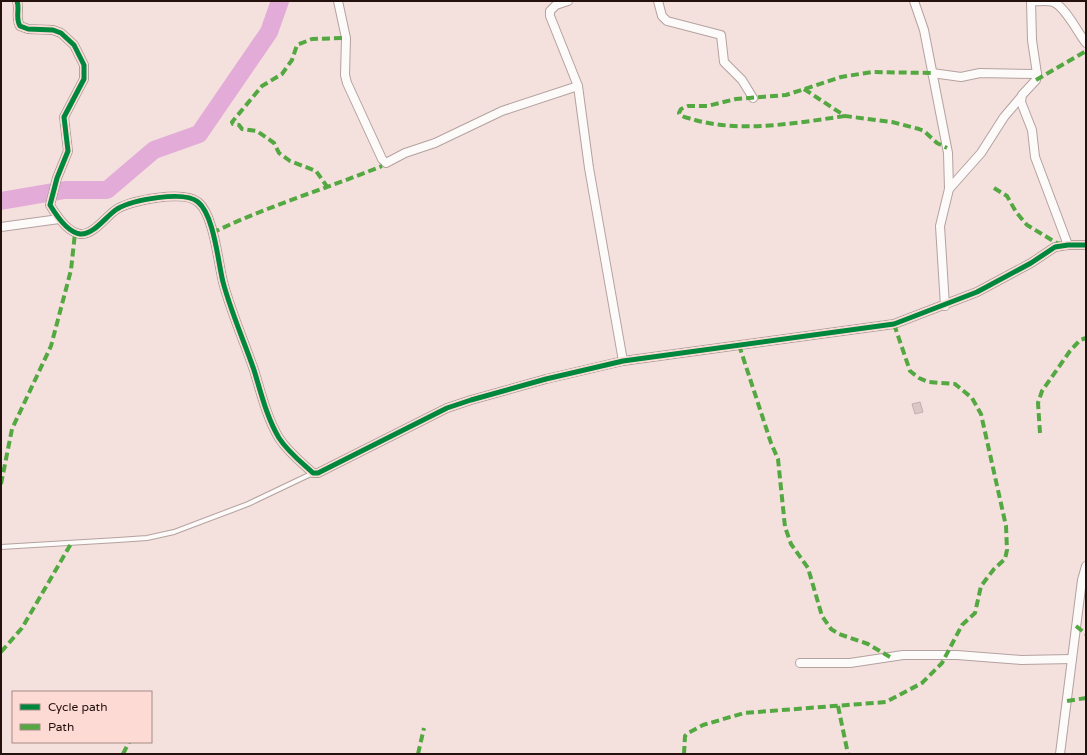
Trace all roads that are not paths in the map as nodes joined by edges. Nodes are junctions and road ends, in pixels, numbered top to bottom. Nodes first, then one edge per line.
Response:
1 (17, 1) edge
2 (338, 1) edge
3 (548, 1) edge
4 (568, 1) edge
5 (658, 1) edge
6 (914, 1) edge
7 (1031, 1) edge
8 (550, 11) junction
9 (1086, 43) edge
10 (932, 73) junction
11 (1037, 74) junction
12 (578, 86) junction
13 (1021, 97) junction
14 (753, 98) dead end
15 (949, 189) junction
16 (59, 220) junction
17 (1, 227) edge
18 (1068, 245) junction
19 (1086, 245) edge
20 (945, 306) junction
21 (623, 361) junction
22 (313, 473) junction
23 (1, 547) edge
24 (1086, 566) edge
25 (1072, 659) junction
26 (800, 663) dead end
27 (1060, 754) edge

1 - 16 street
2 - 12 street
3 - 8 street
4 - 8 street
5 - 14 street
6 - 10 street
7 - 9 street
7 - 11 street
8 - 12 street
10 - 11 street
10 - 15 street
11 - 13 street
12 - 21 street
13 - 15 street
13 - 18 street
15 - 20 street
16 - 17 street
16 - 22 street
18 - 19 street
18 - 20 street
20 - 21 street
21 - 22 street
22 - 23 lane
24 - 25 street
25 - 26 street
25 - 27 street

